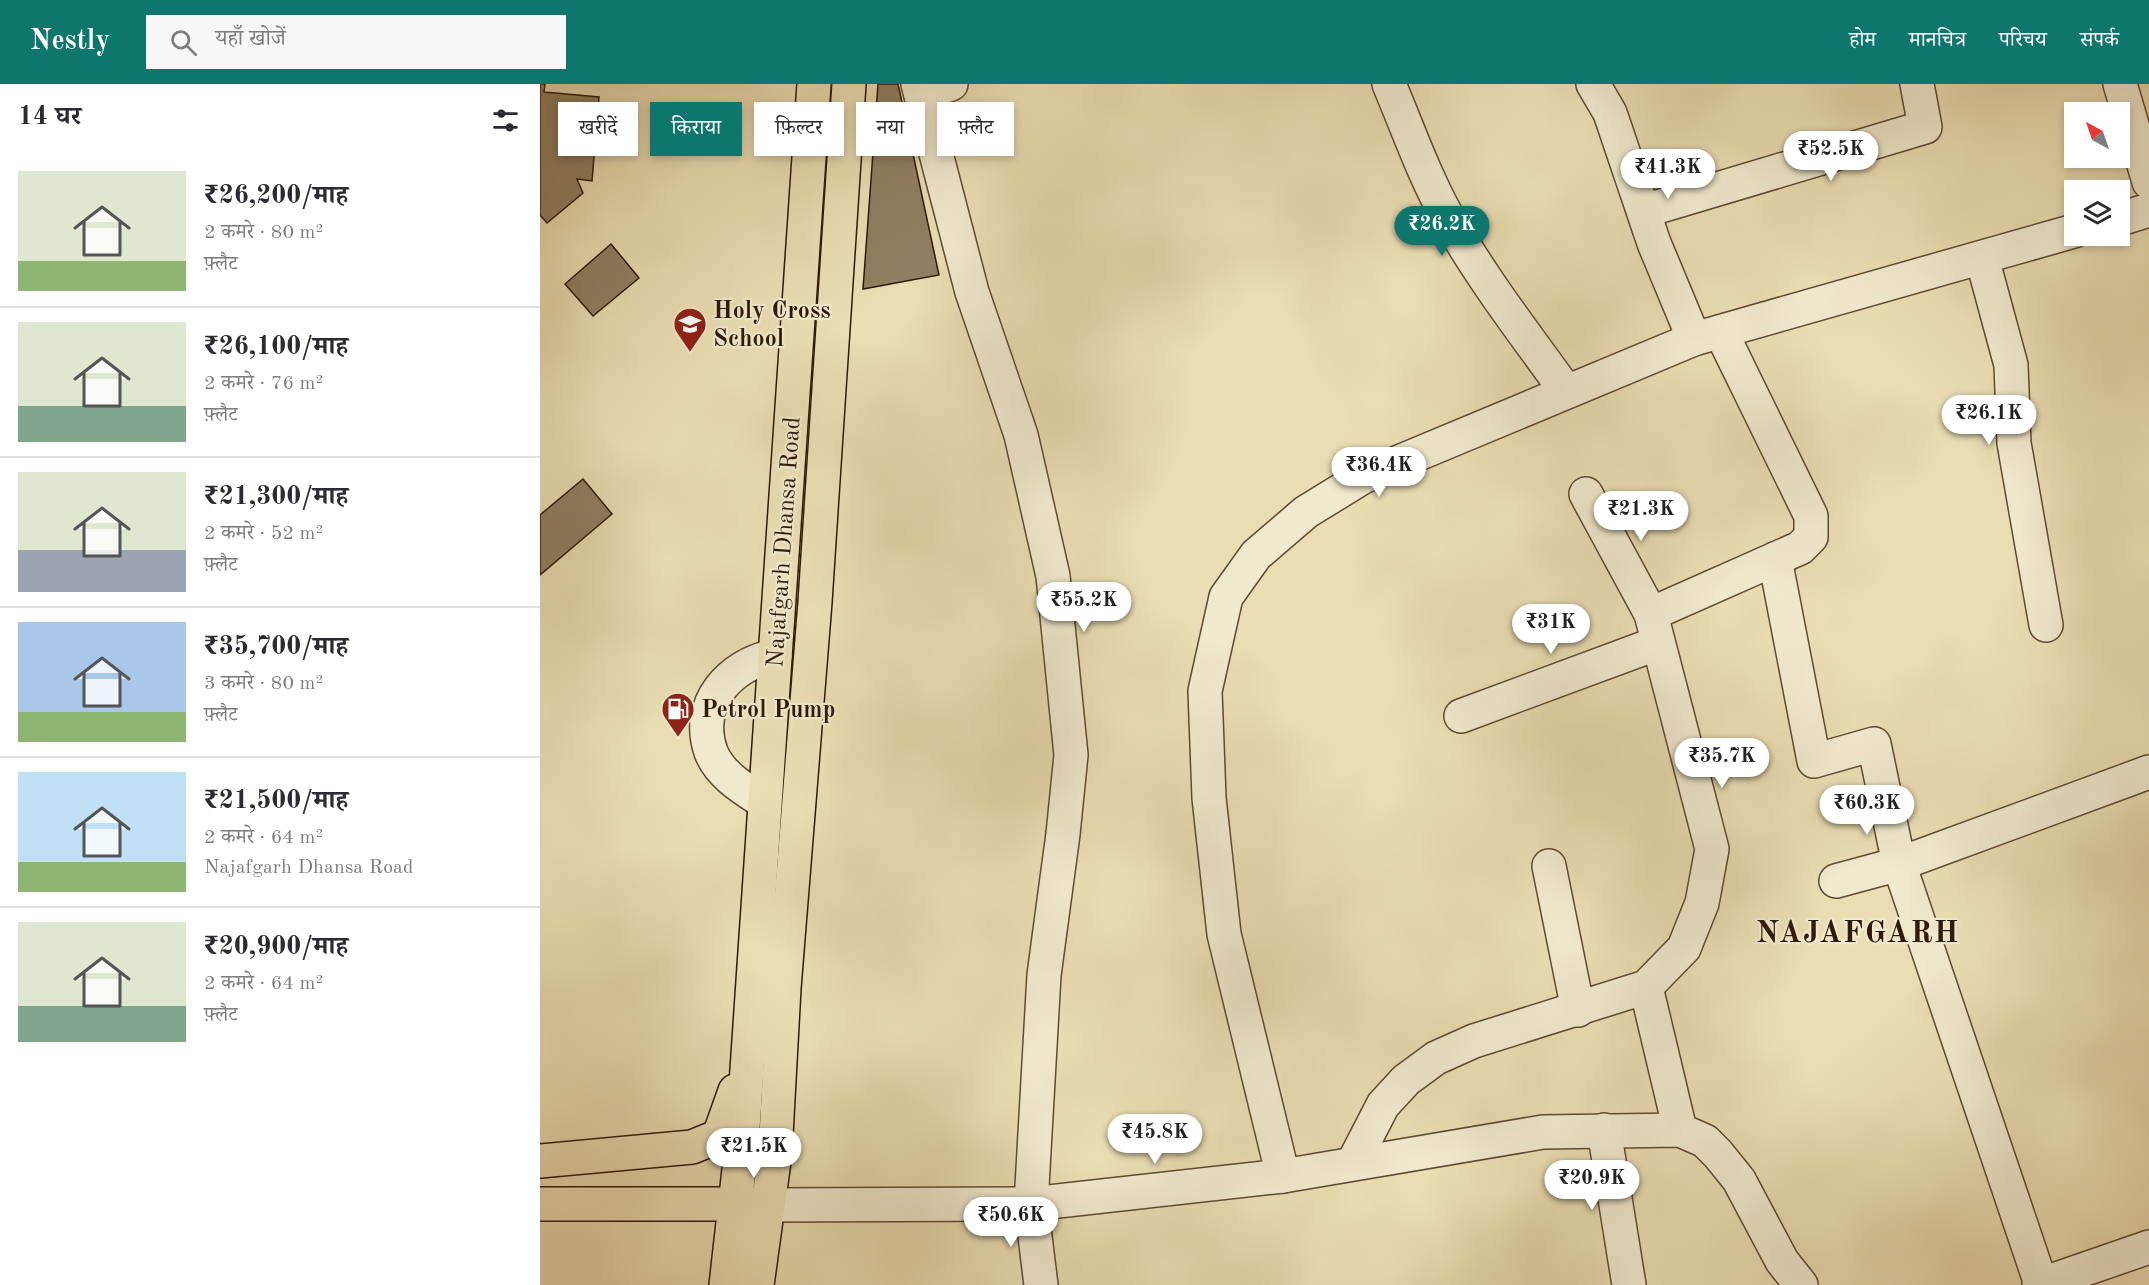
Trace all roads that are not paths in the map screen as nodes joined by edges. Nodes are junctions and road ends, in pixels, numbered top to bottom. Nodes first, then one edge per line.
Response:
1 (814, 84) edge
2 (849, 84) edge
3 (951, 84) edge
4 (1389, 84) edge
5 (1593, 84) edge
6 (1917, 84) edge
7 (2120, 84) edge
8 (919, 89) edge
9 (2149, 182) edge
10 (2149, 210) edge
11 (1644, 211) junction
12 (2130, 216) edge
13 (2064, 234) edge
14 (1982, 258) junction
15 (1707, 335) junction
16 (1566, 391) junction
17 (1586, 494) dead end
18 (1775, 559) junction
19 (2046, 625) dead end
20 (1654, 628) junction
21 (775, 656) junction
22 (1461, 716) dead end
23 (2149, 772) edge
24 (764, 801) junction
25 (1899, 864) junction
26 (1549, 866) dead end
27 (1836, 880) dead end
28 (1646, 987) junction
29 (1578, 1010) junction
30 (750, 1034) junction
31 (1604, 1130) junction
32 (1680, 1130) junction
33 (540, 1161) edge
34 (1353, 1163) junction
35 (1283, 1176) junction
36 (736, 1203) junction
37 (540, 1204) edge
38 (1031, 1204) junction
39 (768, 1205) junction
40 (2149, 1247) edge
41 (726, 1285) edge
42 (757, 1285) edge
43 (1041, 1285) edge
44 (1629, 1285) edge
45 (1801, 1285) edge
46 (2040, 1285) edge

1 - 21 main road, Najafgarh Dhansa Road
2 - 39 main road
3 - 8 street
4 - 16 street
5 - 11 street
6 - 11 street
7 - 9 street
8 - 38 street
10 - 12 street
11 - 15 street
13 - 14 street
14 - 15 street
14 - 19 street
15 - 16 street
15 - 18 street
16 - 35 street
17 - 20 street
18 - 20 street
18 - 25 street
20 - 22 street
20 - 28 street
21 - 24 main road, Najafgarh Dhansa Road
21 - 24 street
23 - 25 street
24 - 30 main road, Najafgarh Dhansa Road
25 - 27 street
25 - 46 street
26 - 29 street
28 - 29 street
28 - 32 street
29 - 34 street
30 - 33 main road
30 - 36 main road, Najafgarh Dhansa Road
31 - 32 street
31 - 34 street
31 - 44 street
32 - 45 street
34 - 35 street
35 - 38 street
36 - 37 main road
36 - 39 main road
36 - 41 main road, Najafgarh Dhansa Road
38 - 39 street
38 - 43 street
39 - 42 main road
40 - 46 street

